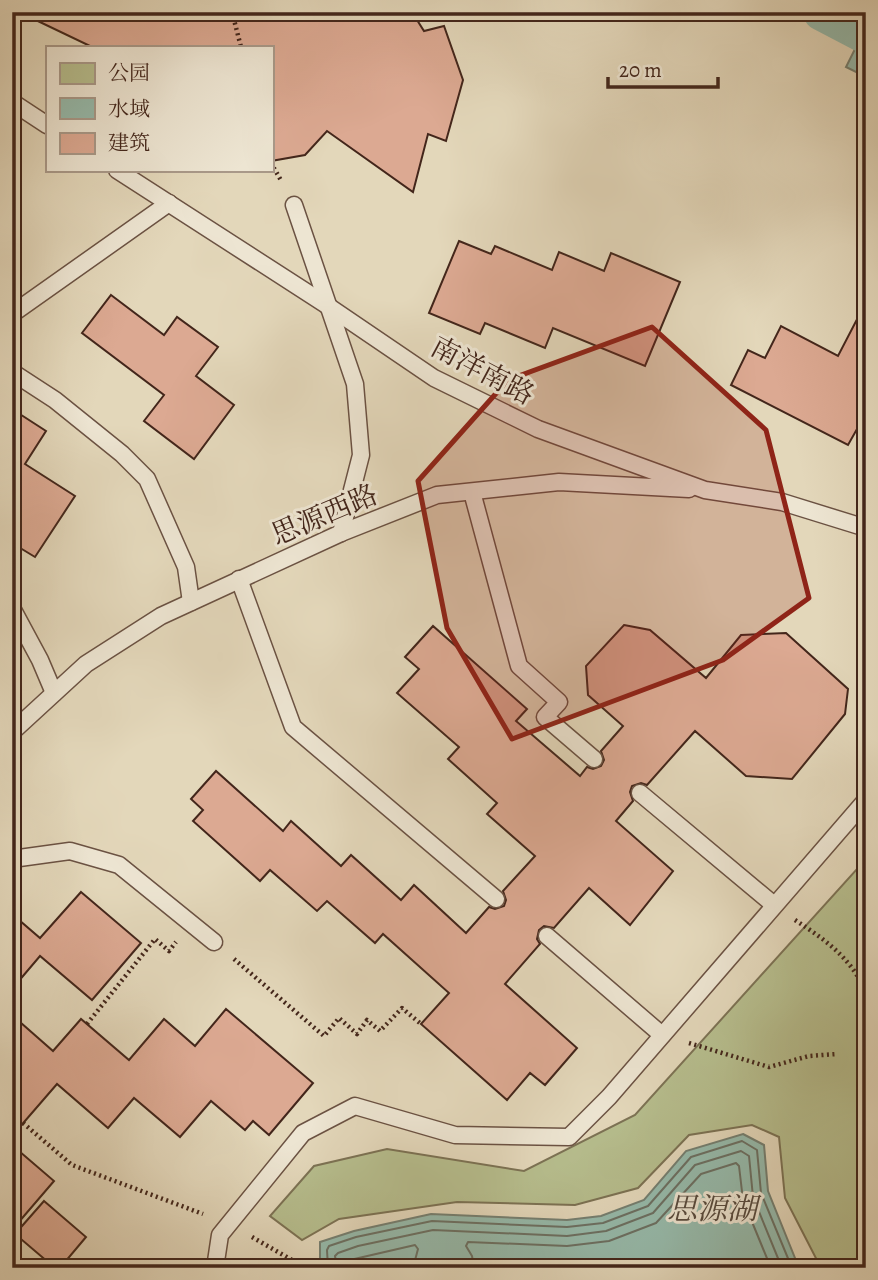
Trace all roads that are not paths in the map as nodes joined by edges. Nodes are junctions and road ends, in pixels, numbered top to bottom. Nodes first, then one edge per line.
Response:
1 (12, 102) edge
2 (46, 124) edge
3 (120, 172) edge
4 (169, 204) junction
5 (294, 205) dead end
6 (328, 306) junction
7 (12, 314) edge
8 (12, 372) edge
9 (705, 490) junction
10 (471, 492) junction
11 (866, 528) edge
12 (341, 533) junction
13 (239, 579) junction
14 (191, 602) junction
15 (12, 608) edge
16 (54, 693) junction
17 (12, 732) edge
18 (594, 759) dead end
19 (640, 793) dead end
20 (866, 800) edge
21 (12, 859) edge
22 (496, 899) dead end
23 (774, 905) junction
24 (547, 936) dead end
25 (214, 942) road end
26 (662, 1035) junction
27 (215, 1268) edge

1 - 2 lane
3 - 4 lane, 南洋南路
4 - 6 lane, 南洋南路
4 - 7 lane
5 - 6 lane
6 - 9 lane, 南洋南路
6 - 12 lane
8 - 14 lane
9 - 10 lane, 思源西路
9 - 11 lane, 南洋南路
10 - 12 lane, 思源西路
10 - 18 lane
12 - 13 lane, 思源西路
13 - 14 lane, 思源西路
13 - 22 lane
14 - 16 lane, 思源西路
15 - 16 lane
16 - 17 lane, 思源西路
19 - 23 lane
20 - 23 lane
21 - 25 lane
23 - 26 lane
24 - 26 lane
26 - 27 lane

